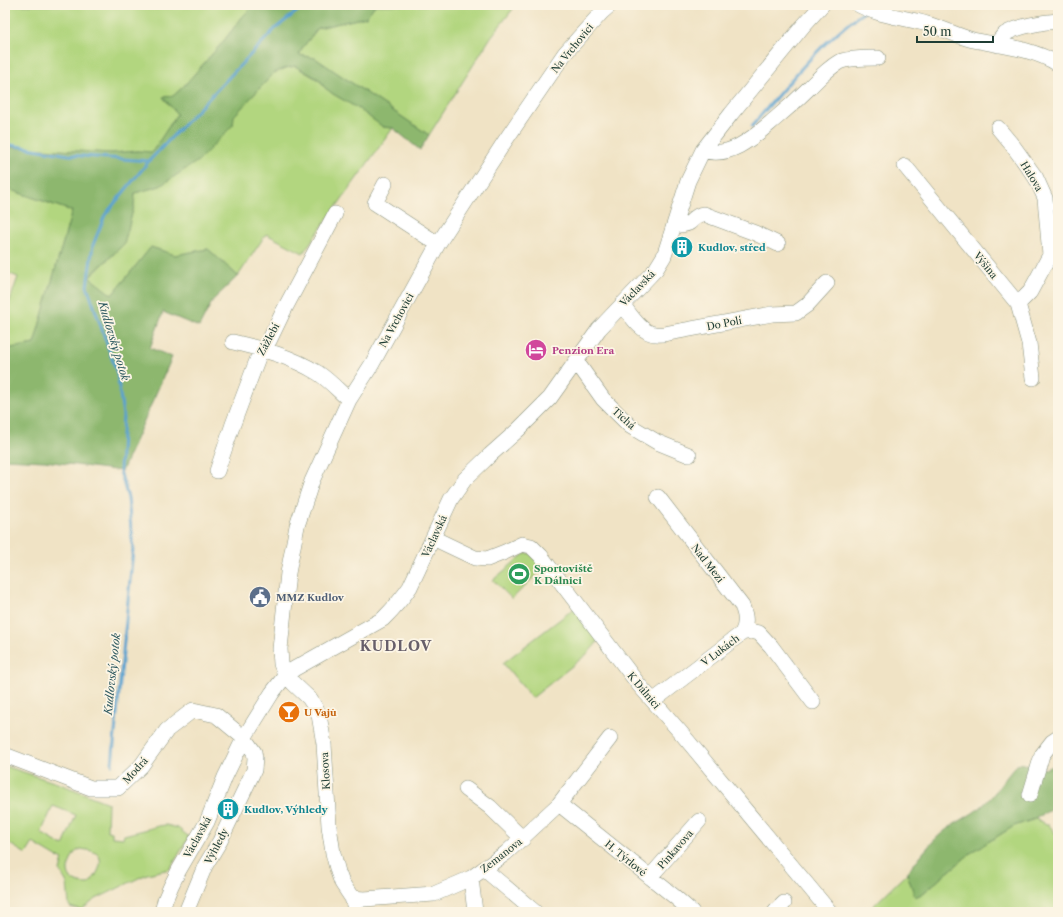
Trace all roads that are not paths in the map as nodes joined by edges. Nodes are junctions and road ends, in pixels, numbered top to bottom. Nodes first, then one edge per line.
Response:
1 (610, 5) edge
2 (822, 5) edge
3 (859, 5) edge
4 (1058, 21) edge
5 (998, 45) junction
6 (878, 58) dead end
7 (1058, 64) edge
8 (998, 128) dead end
9 (703, 150) junction
10 (905, 166) dead end
11 (385, 184) dead end
12 (335, 214) dead end
13 (675, 225) junction
14 (438, 244) junction
15 (778, 244) dead end
16 (1054, 257) edge
17 (827, 283) dead end
18 (622, 304) junction
19 (1018, 304) junction
20 (233, 342) dead end
21 (263, 349) junction
22 (576, 361) junction
23 (1033, 378) dead end
24 (349, 400) junction
25 (689, 455) dead end
26 (217, 471) dead end
27 (658, 497) dead end
28 (433, 538) junction
29 (742, 633) junction
30 (286, 676) junction
31 (653, 701) junction
32 (813, 702) dead end
33 (244, 738) junction
34 (610, 738) dead end
35 (1058, 738) edge
36 (5, 755) edge
37 (466, 789) dead end
38 (1030, 795) dead end
39 (560, 804) junction
40 (699, 821) dead end
41 (523, 839) junction
42 (484, 869) junction
43 (650, 877) junction
44 (471, 878) junction
45 (354, 905) edge
46 (162, 912) edge
47 (186, 912) edge
48 (475, 912) edge
49 (535, 912) edge
50 (692, 912) edge
51 (830, 912) edge

1 - 14 street, Na Vrchovici
2 - 9 street, Václavská
3 - 5 street
4 - 5 street
5 - 7 street
6 - 9 street
8 - 16 street, Halova
9 - 13 street, Václavská
10 - 19 street, Výšina
11 - 14 street
12 - 21 street, Zážlebí
13 - 15 street
13 - 18 street, Václavská
14 - 24 street, Na Vrchovici
16 - 19 street
17 - 18 street, Do Polí
18 - 22 street, Václavská
19 - 23 street, Výšina
20 - 21 street
21 - 24 street
21 - 26 street, Zážlebí
22 - 25 street, Tichá
22 - 28 street, Václavská
24 - 30 street, Na Vrchovici
27 - 29 street, Nad Mezí
28 - 30 street, Václavská
28 - 31 street, K Dálnici
29 - 31 street, V Lukách
29 - 32 street, V Lukách
30 - 33 street, Václavská
30 - 45 street, Klosova
31 - 51 street, K Dálnici
33 - 36 street, Modrá
33 - 46 street, Václavská
33 - 47 street, Výhledy
34 - 39 street, Zemanova
35 - 38 street
37 - 41 street
39 - 41 street, Zemanova
39 - 43 street, H. Týrlové
40 - 43 street, Pinkavova
41 - 42 street, Zemanova
42 - 44 street, Zemanova
42 - 49 street
43 - 50 street, H. Týrlové
44 - 45 street, Zemanova
44 - 48 street

